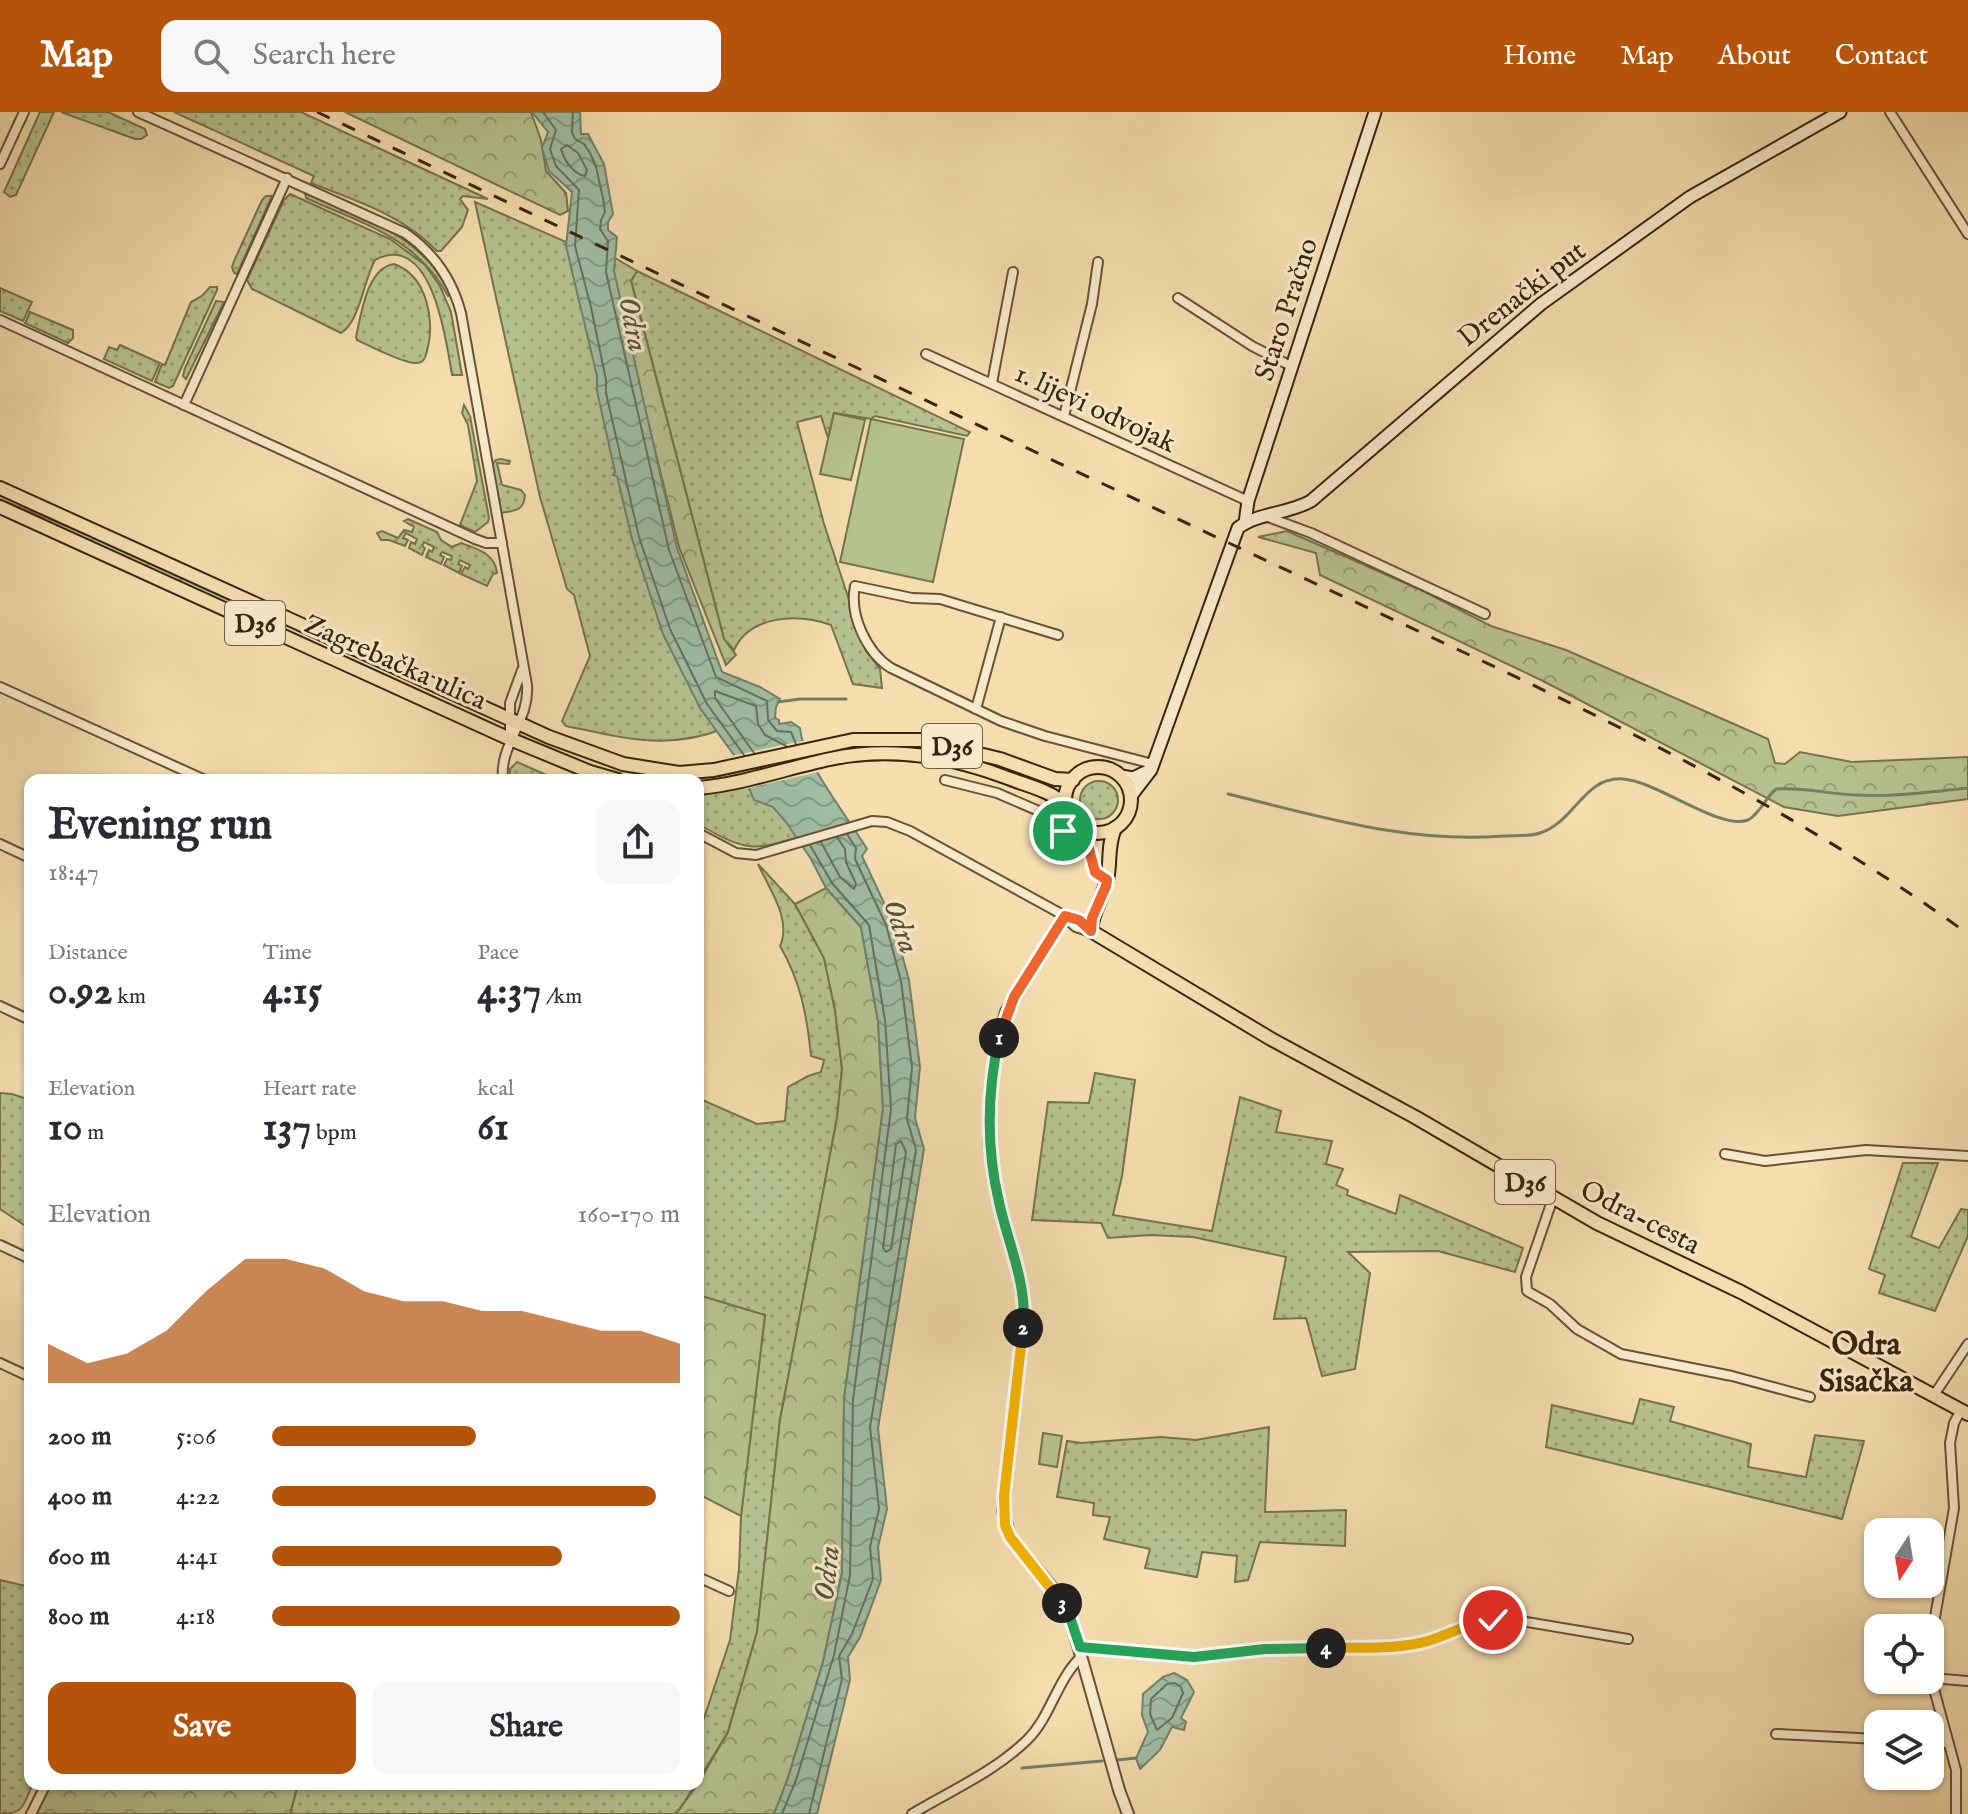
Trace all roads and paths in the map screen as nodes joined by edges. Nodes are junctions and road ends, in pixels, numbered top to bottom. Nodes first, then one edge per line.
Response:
1 (24, 112) edge
2 (138, 112) edge
3 (1375, 112) edge
4 (1840, 112) edge
5 (1890, 112) edge
6 (0, 164) edge
7 (287, 178) junction
8 (1968, 234) edge
9 (1098, 262) dead end
10 (1013, 272) dead end
11 (1178, 298) dead end
12 (0, 320) edge
13 (926, 354) dead end
14 (1291, 366) junction
15 (992, 383) junction
16 (184, 405) junction
17 (1064, 416) junction
18 (0, 488) edge
19 (1248, 501) junction
20 (0, 507) edge
21 (1268, 517) junction
22 (1245, 523) junction
23 (502, 543) junction
24 (1485, 614) dead end
25 (1001, 617) junction
26 (1058, 635) dead end
27 (523, 669) junction
28 (0, 687) edge
29 (976, 709) junction
30 (508, 718) junction
31 (521, 724) junction
32 (510, 739) junction
33 (1152, 767) junction
34 (192, 774) edge
35 (503, 774) edge
36 (597, 774) edge
37 (1121, 776) junction
38 (945, 780) dead end
39 (1073, 780) junction
40 (704, 787) edge
41 (1131, 796) junction
42 (1066, 805) junction
43 (1115, 828) junction
44 (1085, 829) junction
45 (704, 836) edge
46 (0, 844) edge
47 (24, 855) edge
48 (1107, 862) junction
49 (1107, 880) junction
50 (1065, 916) junction
51 (1091, 931) junction
52 (0, 1006) edge
53 (24, 1017) edge
54 (1725, 1154) dead end
55 (1968, 1156) edge
56 (1553, 1198) junction
57 (0, 1245) edge
58 (24, 1256) edge
59 (1968, 1344) edge
60 (0, 1363) edge
61 (24, 1374) edge
62 (1934, 1395) junction
63 (1810, 1397) dead end
64 (1965, 1412) edge
65 (704, 1580) edge
66 (729, 1591) dead end
67 (1935, 1614) edge
68 (1628, 1639) dead end
69 (1081, 1652) junction
70 (1944, 1679) edge
71 (1968, 1681) edge
72 (1935, 1694) edge
73 (1776, 1734) dead end
74 (1864, 1738) edge
75 (1944, 1743) edge
76 (1948, 1743) junction
77 (43, 1790) edge
78 (31, 1814) edge
79 (912, 1814) edge
80 (1128, 1814) edge
81 (1956, 1814) edge

1 - 6 street
2 - 7 street, Zagrebačka ulica
3 - 14 main road, Staro Pračno
4 - 21 main road, Drenački put
5 - 8 street
7 - 16 street
7 - 23 street, Zagrebačka ulica
9 - 17 street
10 - 15 street
11 - 14 street
12 - 16 street
13 - 15 street, 1. lijevi odvojak
14 - 19 main road, Staro Pračno
15 - 17 street, 1. lijevi odvojak
16 - 23 street
17 - 19 street, 1. lijevi odvojak
18 - 30 main road, Zagrebačka ulica / D36
19 - 22 main road, Staro Pračno
20 - 32 main road, Zagrebačka ulica / D36
21 - 22 main road, Drenački put
21 - 24 street
22 - 33 main road, Staro Pračno
23 - 27 street, Zagrebačka ulica
25 - 26 street
25 - 29 street
25 - 29 street
27 - 30 street, Zagrebačka ulica
27 - 31 street, Zagrebačka ulica
28 - 34 street
29 - 33 street
30 - 31 main road, D36
30 - 32 street, Zagrebačka ulica
31 - 32 street, Zagrebačka ulica
31 - 39 main road, D36
32 - 35 street, Zagrebačka ulica
32 - 36 main road, Zagrebačka ulica / D36
33 - 37 main road
33 - 41 main road, Staro Pračno
37 - 39 main road, D36
37 - 41 main road
38 - 49 street
39 - 42 main road
40 - 42 main road, D36
41 - 43 main road
42 - 44 main road, D36
43 - 44 main road
43 - 48 main road
44 - 48 main road, D36
45 - 50 street, Odra-cesta
46 - 47 street
48 - 49 main road
49 - 51 main road
50 - 51 street, Odra-cesta
50 - 69 street
51 - 56 main road, Odra-cesta / D36
52 - 53 street
54 - 55 street
56 - 62 main road, Odra-cesta / D36
56 - 63 street
57 - 58 street
59 - 62 street
60 - 61 street
62 - 64 main road, Odra-cesta / D36
64 - 67 street
65 - 66 street
68 - 69 street
69 - 79 street
69 - 80 street
70 - 71 street
72 - 76 street
73 - 74 street
75 - 76 street
76 - 81 street
77 - 78 street

